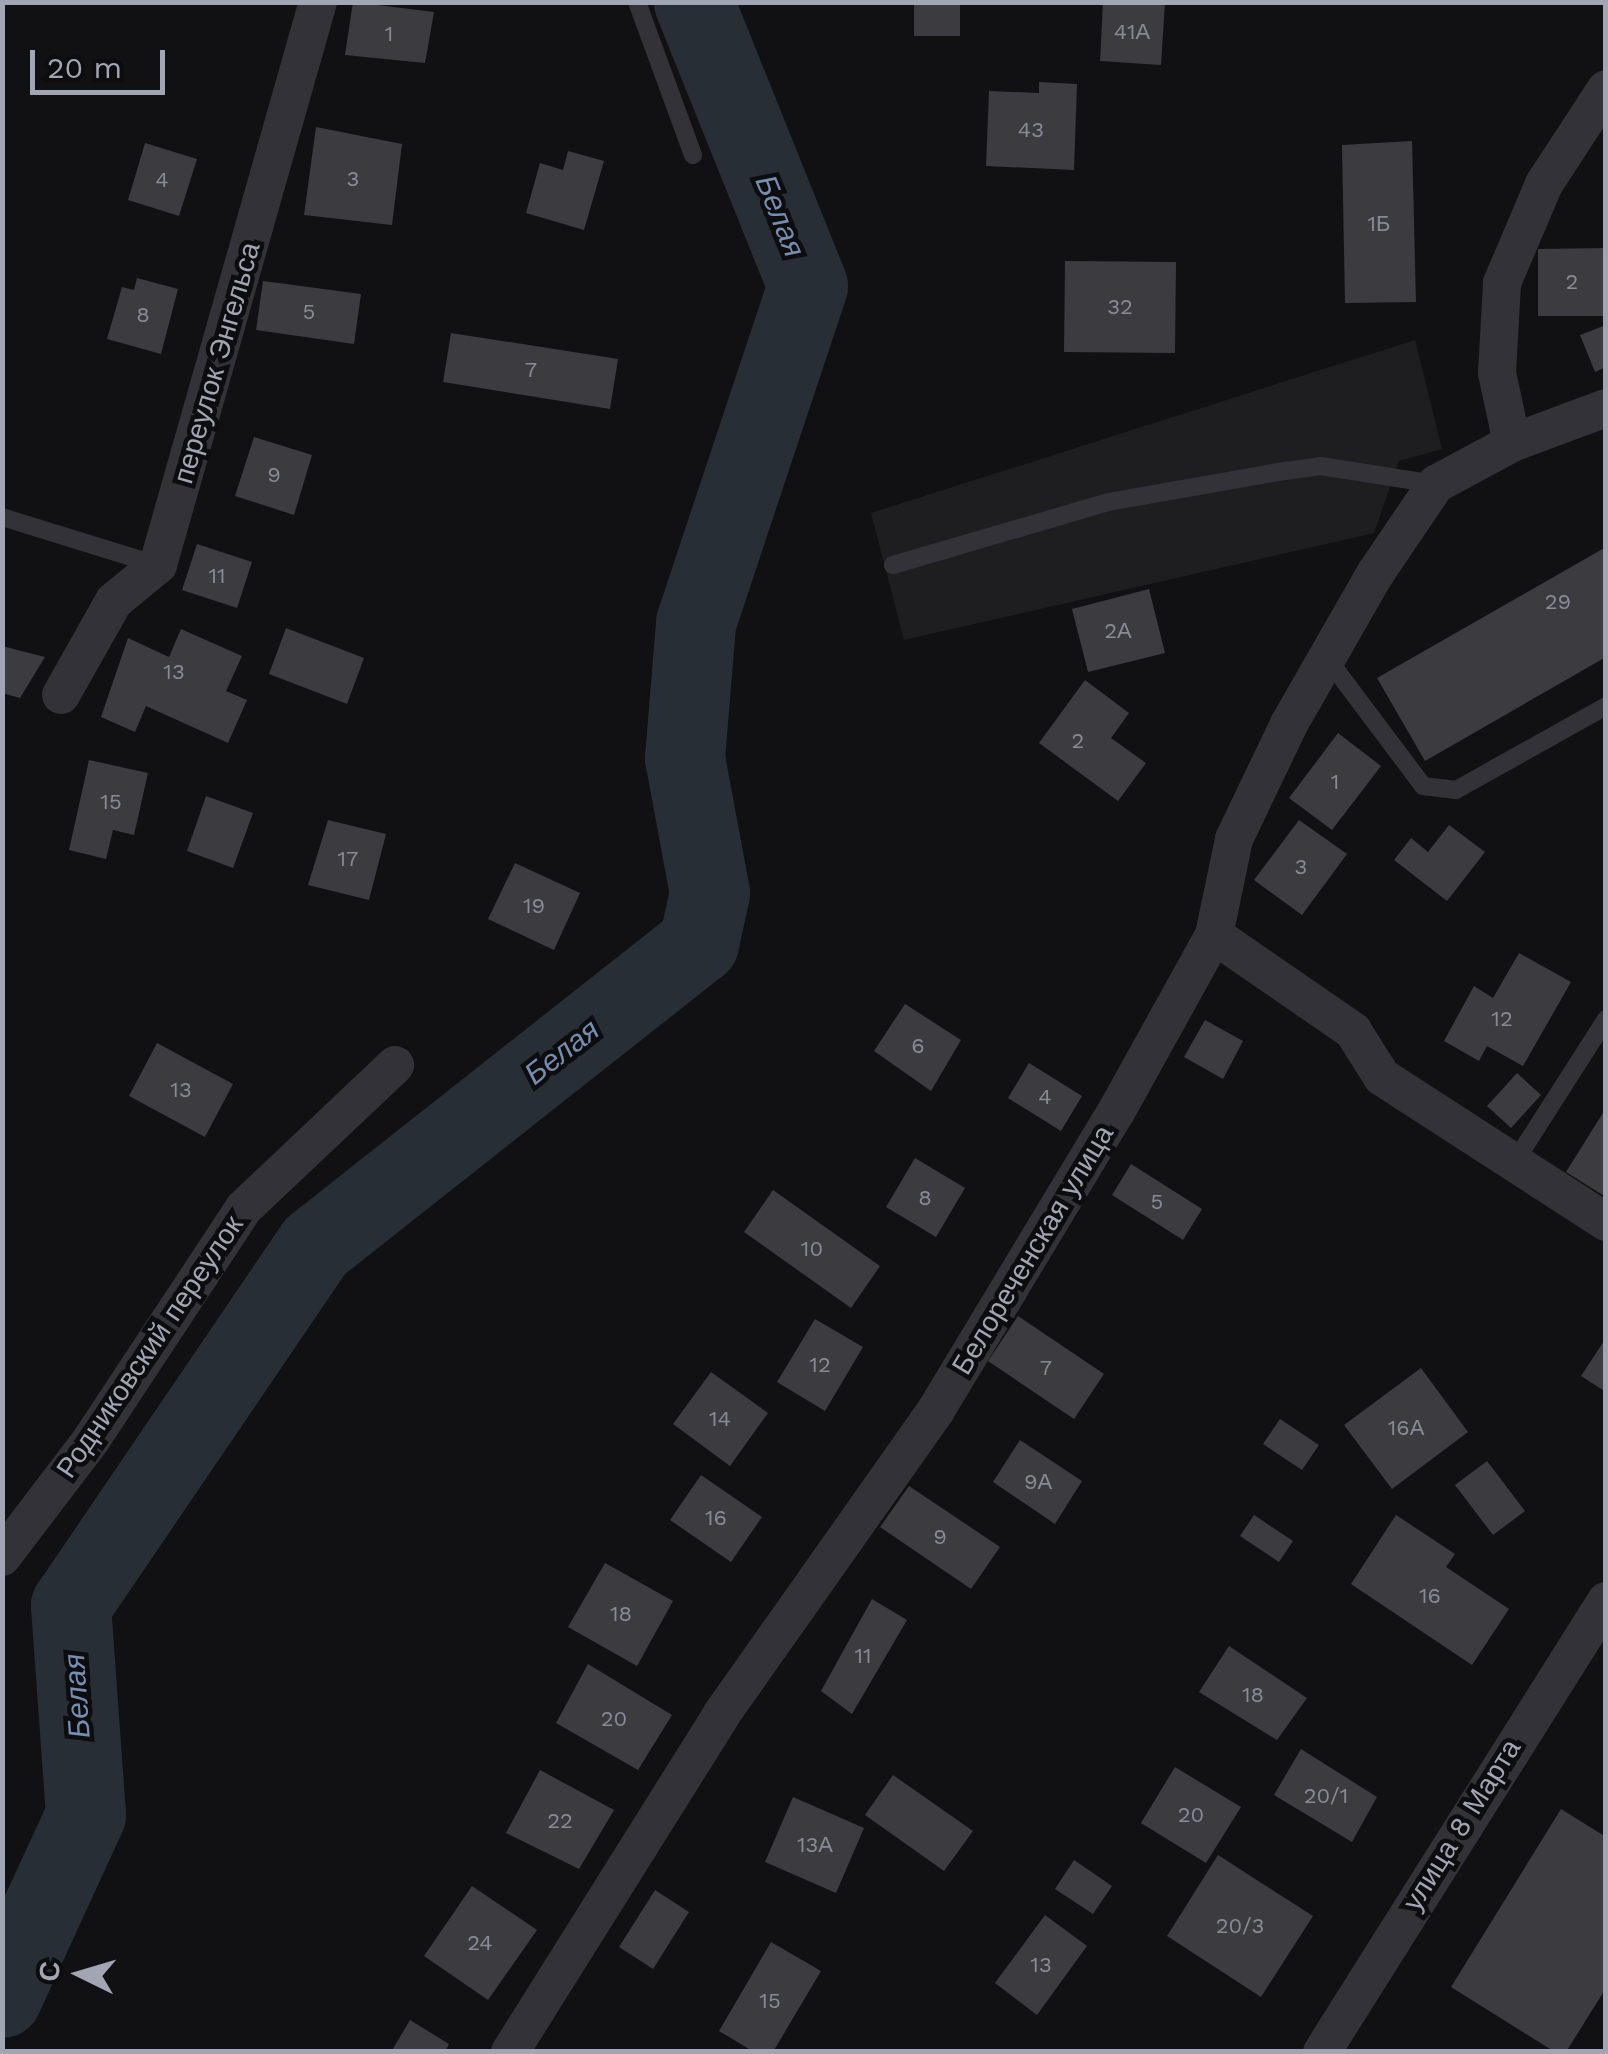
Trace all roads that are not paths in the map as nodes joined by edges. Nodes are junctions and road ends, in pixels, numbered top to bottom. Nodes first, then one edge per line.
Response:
1 (318, 2) edge
2 (636, 2) edge
3 (1606, 89) edge
4 (693, 155) dead end
5 (1606, 408) edge
6 (1512, 443) junction
7 (1436, 484) junction
8 (2, 517) edge
9 (158, 565) junction
10 (893, 565) dead end
11 (1326, 658) junction
12 (61, 695) dead end
13 (1606, 706) edge
14 (1214, 935) junction
15 (1606, 1020) edge
16 (395, 1065) dead end
17 (1514, 1163) junction
18 (1606, 1222) edge
19 (2, 1557) edge
20 (1606, 1601) edge
21 (1332, 2048) edge
22 (510, 2052) edge

1 - 9 street, переулок Энгельса
2 - 4 lane
3 - 6 street
5 - 6 street, Белореченская улица
6 - 7 street, Белореченская улица
7 - 10 lane
7 - 11 street, Белореченская улица
8 - 9 lane
9 - 12 street
11 - 13 lane
11 - 14 street, Белореченская улица
14 - 17 street
14 - 22 street, Белореченская улица
15 - 17 lane
16 - 19 street, Родниковский переулок
17 - 18 street
20 - 21 street, улица 8 Марта

